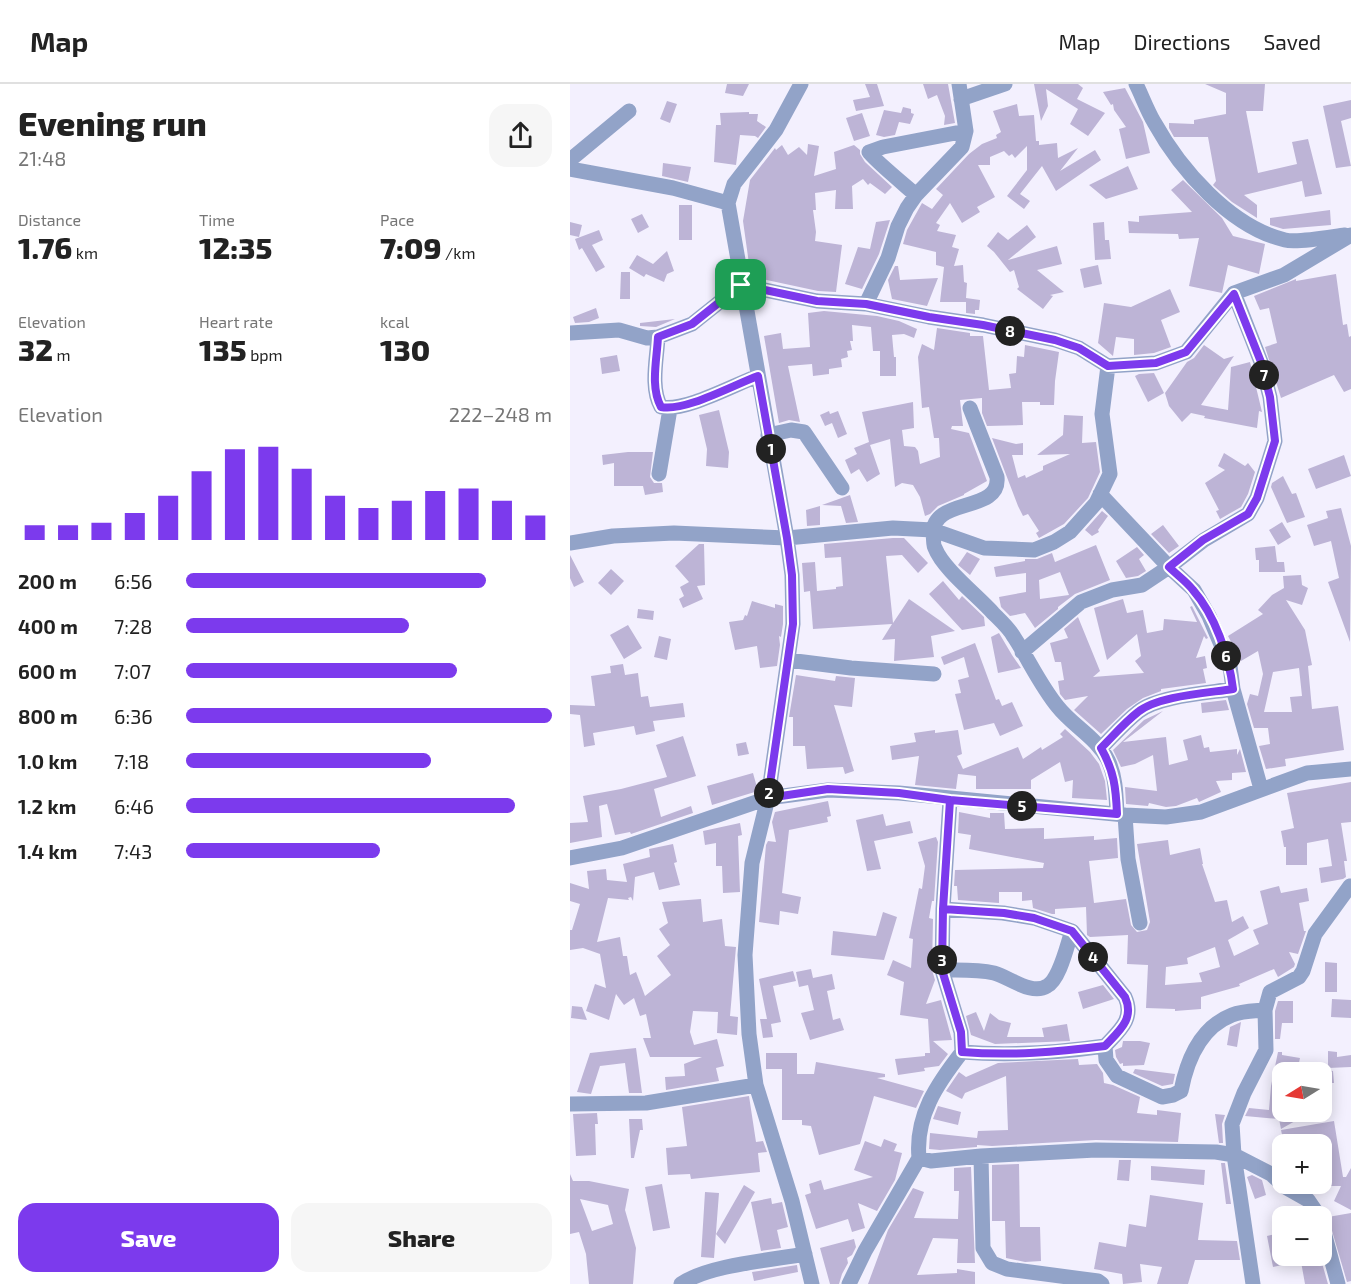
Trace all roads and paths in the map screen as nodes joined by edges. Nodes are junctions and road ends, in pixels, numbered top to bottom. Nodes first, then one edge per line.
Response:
1 (801, 84) edge
2 (1005, 84) edge
3 (1136, 84) edge
4 (960, 92) edge
5 (629, 111) dead end
6 (966, 131) junction
7 (570, 160) edge
8 (570, 169) edge
9 (916, 195) junction
10 (728, 203) junction
11 (1351, 235) edge
12 (741, 285) junction
13 (1234, 294) junction
14 (866, 304) junction
15 (570, 333) edge
16 (658, 337) junction
17 (1108, 366) junction
18 (758, 376) junction
19 (970, 408) dead end
20 (670, 409) junction
21 (768, 435) junction
22 (659, 474) dead end
23 (842, 488) dead end
24 (1100, 494) junction
25 (933, 530) junction
26 (787, 538) junction
27 (570, 543) edge
28 (1169, 567) junction
29 (1022, 652) junction
30 (788, 660) junction
31 (934, 674) dead end
32 (1233, 689) junction
33 (1101, 748) junction
34 (1351, 770) edge
35 (1261, 789) junction
36 (768, 798) junction
37 (950, 800) junction
38 (1121, 814) junction
39 (570, 858) edge
40 (1351, 886) edge
41 (1351, 891) edge
42 (943, 909) junction
43 (1140, 923) dead end
44 (1072, 931) junction
45 (942, 970) junction
46 (1265, 1010) junction
47 (1105, 1046) junction
48 (962, 1052) junction
49 (756, 1085) junction
50 (570, 1104) edge
51 (1234, 1155) junction
52 (981, 1156) junction
53 (919, 1158) junction
54 (1312, 1206) edge
55 (805, 1254) junction
56 (1332, 1262) edge
57 (681, 1284) edge
58 (812, 1284) edge
59 (849, 1284) edge
60 (1102, 1284) edge
61 (1253, 1284) edge
62 (1338, 1284) edge

1 - 10 street
2 - 4 street
3 - 11 street
4 - 6 street
5 - 7 street
6 - 9 street
6 - 9 street
8 - 10 street
9 - 14 street
10 - 12 street
11 - 13 street
12 - 14 street
12 - 16 street
12 - 18 street
13 - 17 street
13 - 28 street
14 - 17 street
15 - 16 street
16 - 20 street
17 - 24 street
18 - 20 street
18 - 21 street
19 - 25 street
20 - 22 street
21 - 23 street
21 - 26 street
24 - 25 street
24 - 28 street
25 - 26 street
25 - 29 street
26 - 27 street
26 - 30 street
28 - 29 street
28 - 32 street
29 - 33 street
30 - 31 street
30 - 36 street
32 - 33 street
32 - 35 street
33 - 38 street
34 - 35 street
35 - 38 street
36 - 37 street
36 - 39 street
36 - 49 street
37 - 38 street
37 - 42 street
38 - 43 street
40 - 41 street
40 - 46 street
42 - 44 street
42 - 45 street
44 - 45 street
44 - 47 street
45 - 48 street
46 - 47 street
46 - 51 street
47 - 48 street
48 - 53 street
49 - 50 street
49 - 55 street
51 - 52 street
51 - 54 street
51 - 61 street
52 - 53 street
52 - 60 street
53 - 59 street
55 - 57 street
55 - 58 street
56 - 62 street

